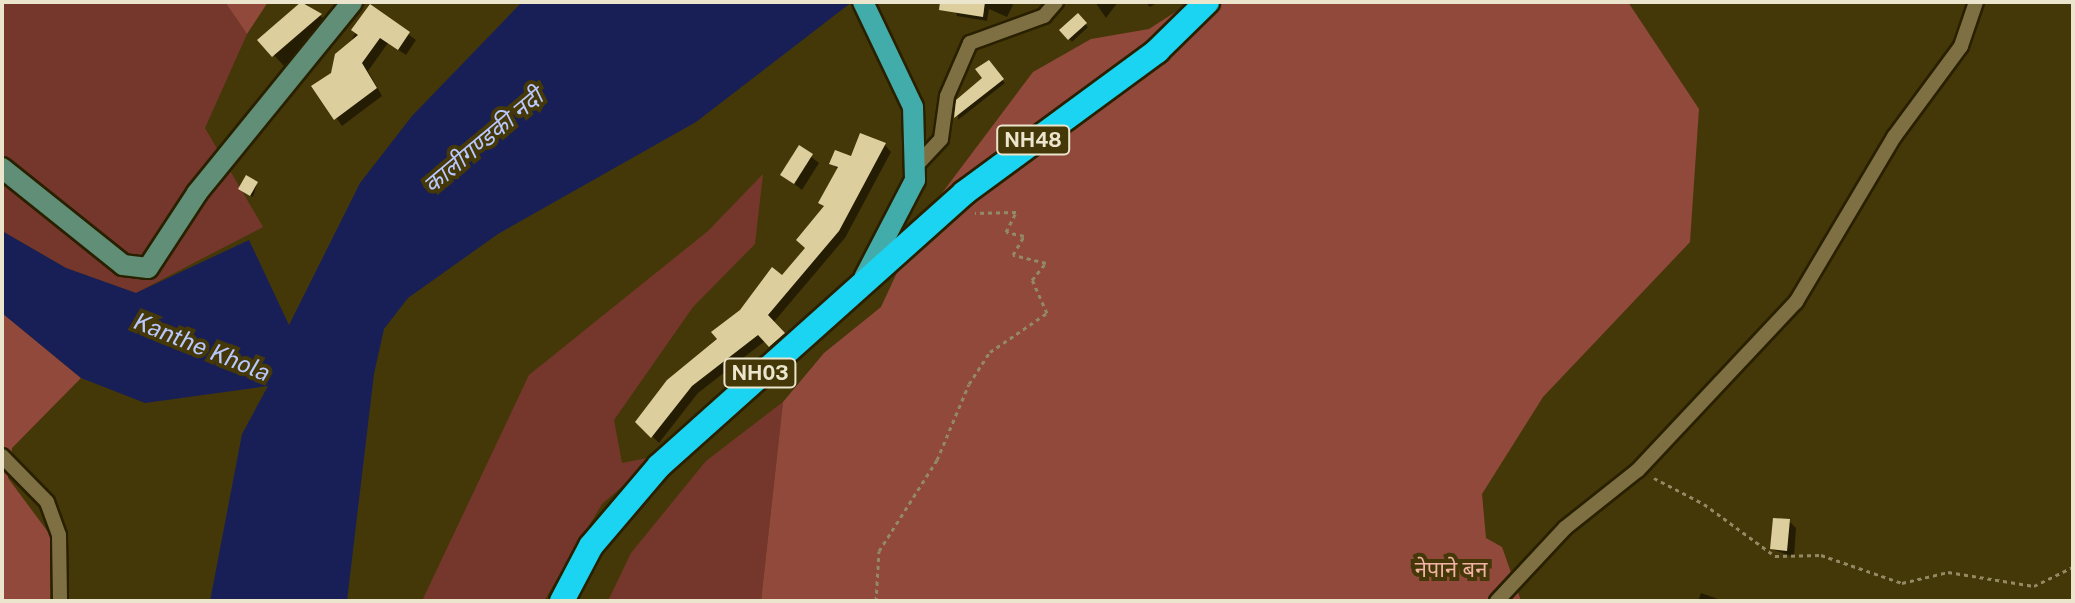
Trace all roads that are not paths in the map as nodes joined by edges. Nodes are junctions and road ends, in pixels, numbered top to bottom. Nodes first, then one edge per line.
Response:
1 (352, 2) edge
2 (863, 2) edge
3 (1056, 2) edge
4 (1207, 2) edge
5 (1976, 2) edge
6 (915, 167) junction
7 (2, 168) edge
8 (862, 282) junction
9 (2, 456) edge
10 (60, 601) edge
11 (562, 601) edge
12 (1497, 601) edge

1 - 7 main road
2 - 6 main road, NH03
3 - 6 street
4 - 8 highway, NH48
5 - 12 street
6 - 8 main road, NH03
8 - 11 highway, NH03
9 - 10 street

